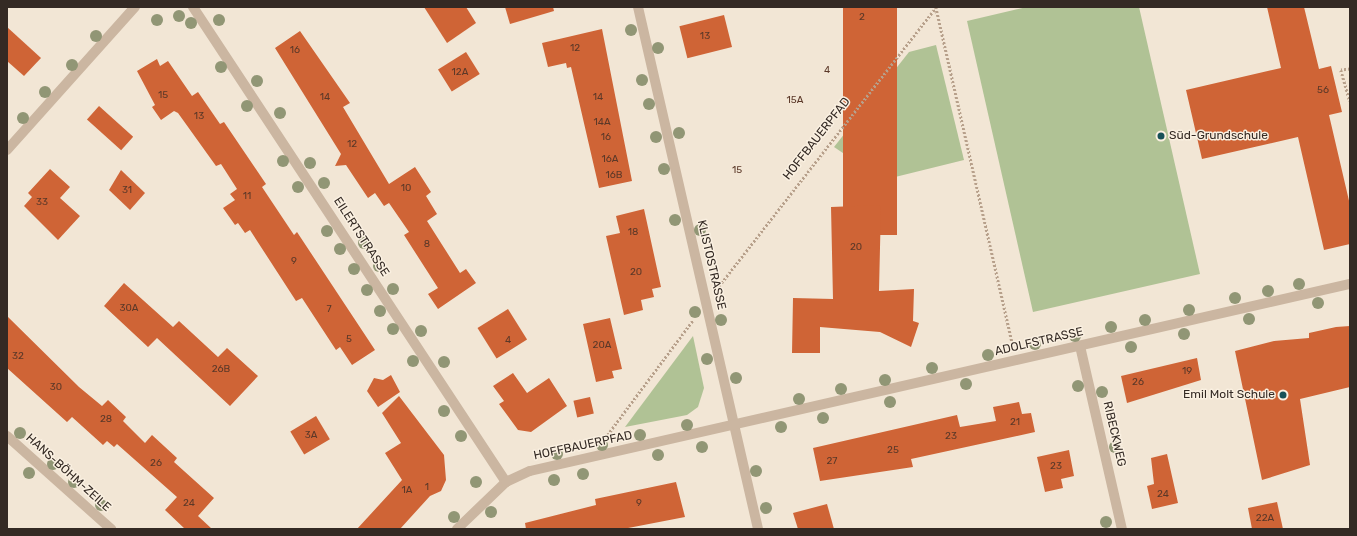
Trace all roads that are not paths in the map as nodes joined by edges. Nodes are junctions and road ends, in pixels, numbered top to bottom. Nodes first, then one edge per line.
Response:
1 (135, 7) edge
2 (193, 7) edge
3 (638, 7) edge
4 (7, 150) edge
5 (1350, 284) edge
6 (1080, 346) junction
7 (735, 426) junction
8 (7, 436) edge
9 (506, 482) junction
10 (111, 529) edge
11 (457, 529) edge
12 (758, 529) edge
13 (1122, 529) edge

1 - 4 street
2 - 9 street, EILERTSTRASSE
3 - 7 street, KLISTOSTRASSE
5 - 6 street, ADOLFSTRASSE
6 - 7 street, ADOLFSTRASSE
6 - 13 street, RIBECKWEG
7 - 9 street, HOFFBAUERPFAD
7 - 12 street, KLISTOSTRASSE
8 - 10 street, HANS-BÖHM-ZEILE
9 - 11 street, HOFFBAUERPFAD

